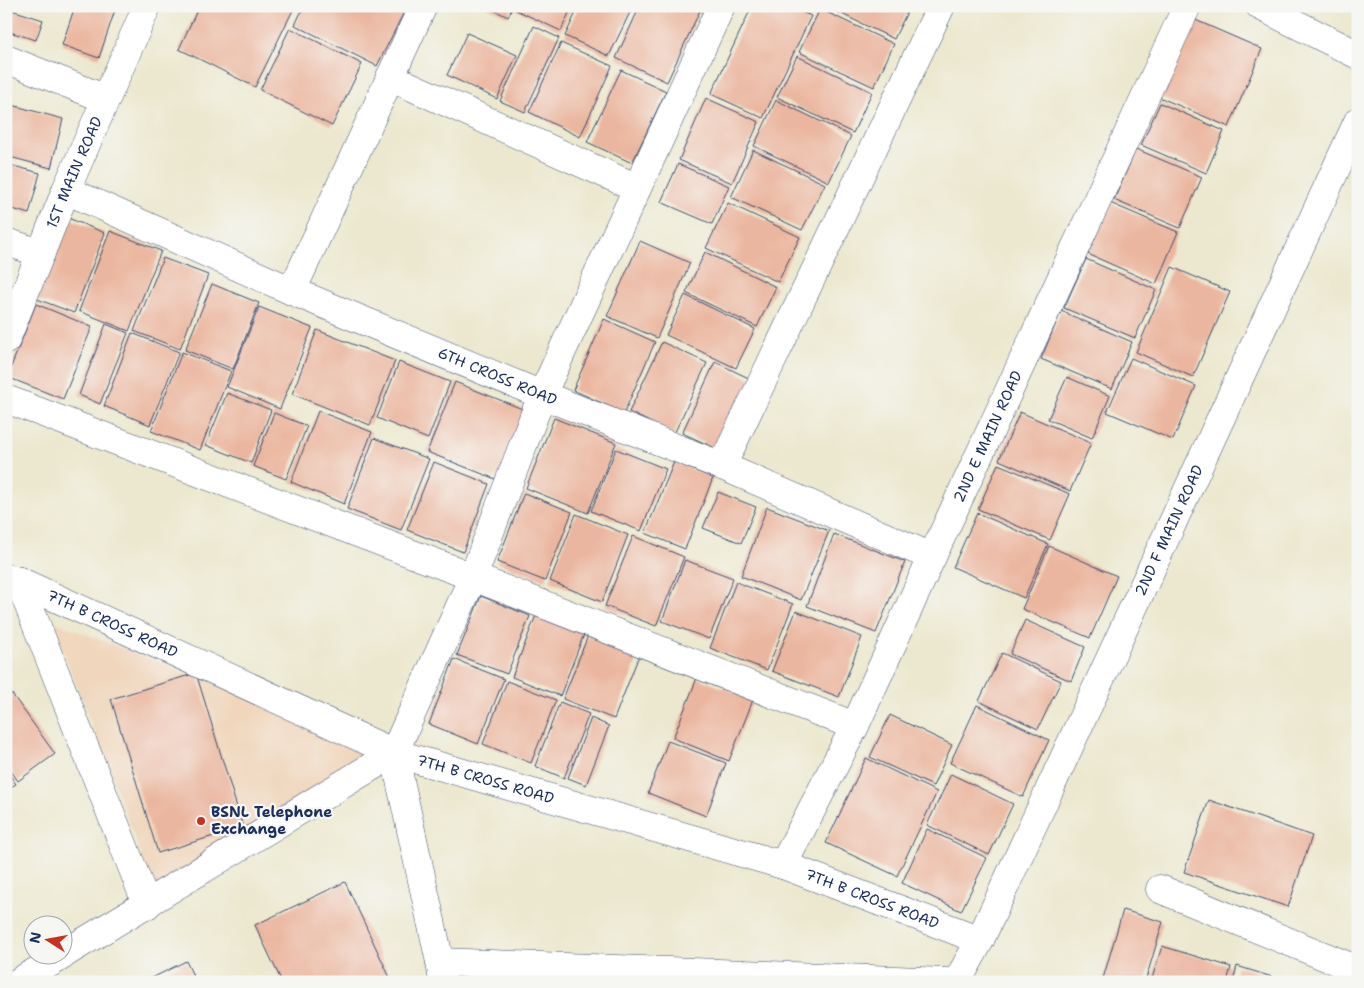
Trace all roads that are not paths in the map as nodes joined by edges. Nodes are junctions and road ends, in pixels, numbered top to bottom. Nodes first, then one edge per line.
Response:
1 (147, 6) edge
2 (423, 6) edge
3 (720, 6) edge
4 (941, 6) edge
5 (1187, 6) edge
6 (1260, 6) edge
7 (1358, 55) edge
8 (6, 59) edge
9 (390, 77) junction
10 (106, 99) junction
11 (1358, 121) edge
12 (637, 188) junction
13 (66, 190) junction
14 (6, 242) edge
15 (41, 253) junction
16 (292, 291) junction
17 (6, 340) edge
18 (542, 395) junction
19 (6, 399) edge
20 (722, 466) junction
21 (932, 557) junction
22 (473, 577) junction
23 (10, 584) edge
24 (856, 726) junction
25 (394, 754) junction
26 (783, 864) junction
27 (1160, 889) dead end
28 (147, 905) junction
29 (980, 940) junction
30 (72, 949) edge
31 (44, 966) edge
32 (1358, 970) edge
33 (442, 972) edge
34 (18, 982) edge
35 (946, 982) edge
36 (957, 982) edge

1 - 10 street, 1ST MAIN ROAD
2 - 9 street
3 - 12 street
4 - 20 street
5 - 21 street, 2ND E MAIN ROAD
6 - 7 street
8 - 10 street
9 - 12 street
9 - 16 street
10 - 13 street, 1ST MAIN ROAD
11 - 29 street, 2ND F MAIN ROAD
12 - 18 street
13 - 15 street, 1ST MAIN ROAD
13 - 16 street, 6TH CROSS ROAD
14 - 15 street
15 - 17 street, 1ST MAIN ROAD
16 - 18 street, 6TH CROSS ROAD
18 - 20 street, 6TH CROSS ROAD
18 - 22 street
19 - 22 street
20 - 21 street, 6TH CROSS ROAD
21 - 24 street, 2ND E MAIN ROAD
22 - 24 street
22 - 25 street
23 - 25 street, 7TH B CROSS ROAD
23 - 28 street
24 - 26 street, 2ND E MAIN ROAD
25 - 26 street, 7TH B CROSS ROAD
25 - 28 street
25 - 33 street
26 - 29 street, 7TH B CROSS ROAD
27 - 32 street
28 - 30 street
29 - 36 street, 2ND F MAIN ROAD
31 - 34 street
33 - 35 street

